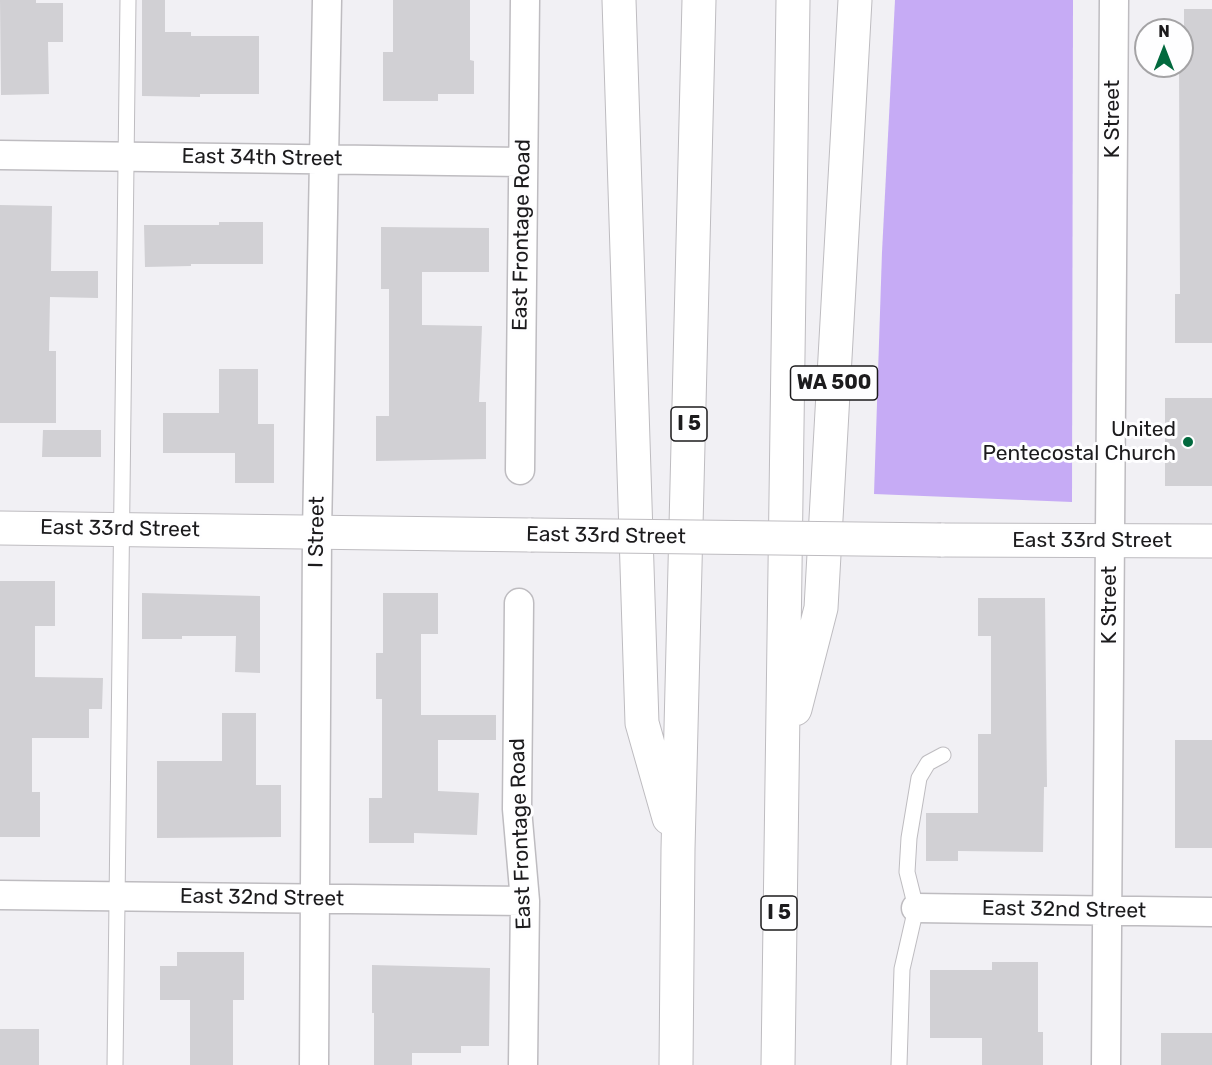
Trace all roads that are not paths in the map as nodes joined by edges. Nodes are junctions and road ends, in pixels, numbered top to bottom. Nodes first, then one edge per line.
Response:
1 (128, 0) edge
2 (327, 0) edge
3 (525, 0) edge
4 (614, 0) edge
5 (619, 0) edge
6 (699, 0) edge
7 (793, 0) edge
8 (855, 0) edge
9 (1114, 0) edge
10 (621, 69) junction
11 (0, 155) edge
12 (126, 156) junction
13 (325, 159) junction
14 (523, 162) junction
15 (520, 470) dead end
16 (0, 528) edge
17 (122, 529) junction
18 (317, 533) junction
19 (1110, 541) junction
20 (1212, 541) edge
21 (519, 603) dead end
22 (943, 754) dead end
23 (781, 760) junction
24 (678, 849) junction
25 (0, 895) edge
26 (117, 896) junction
27 (316, 898) junction
28 (525, 901) junction
29 (916, 908) junction
30 (1108, 911) junction
31 (1212, 912) edge
32 (115, 1065) edge
33 (314, 1065) edge
34 (523, 1065) edge
35 (676, 1065) edge
36 (778, 1065) edge
37 (899, 1065) edge
38 (1106, 1065) edge

1 - 12 lane
2 - 13 street, I Street
3 - 14 street, East Frontage Road
4 - 10 main road
5 - 10 main road
6 - 24 main road, I 5
7 - 23 main road, I 5
8 - 23 main road, WA 500
9 - 19 street, K Street
10 - 24 main road
11 - 12 street, East 34th Street
12 - 13 street, East 34th Street
12 - 17 lane
13 - 14 street, East 34th Street
13 - 18 street, I Street
14 - 15 street, East Frontage Road
16 - 17 main road, East 33rd Street
17 - 18 main road, East 33rd Street
17 - 26 lane
18 - 19 main road, East 33rd Street, bridge
18 - 27 street, I Street
19 - 20 main road, East 33rd Street
19 - 30 street, K Street
21 - 28 street, East Frontage Road
22 - 29 lane
23 - 36 main road, I 5
24 - 35 main road, I 5
25 - 26 street, East 32nd Street
26 - 27 street, East 32nd Street
26 - 32 lane
27 - 28 street, East 32nd Street
27 - 33 street, I Street
28 - 34 street, East Frontage Road
29 - 30 street, East 32nd Street
29 - 37 lane
30 - 31 street, East 32nd Street
30 - 38 street, K Street

